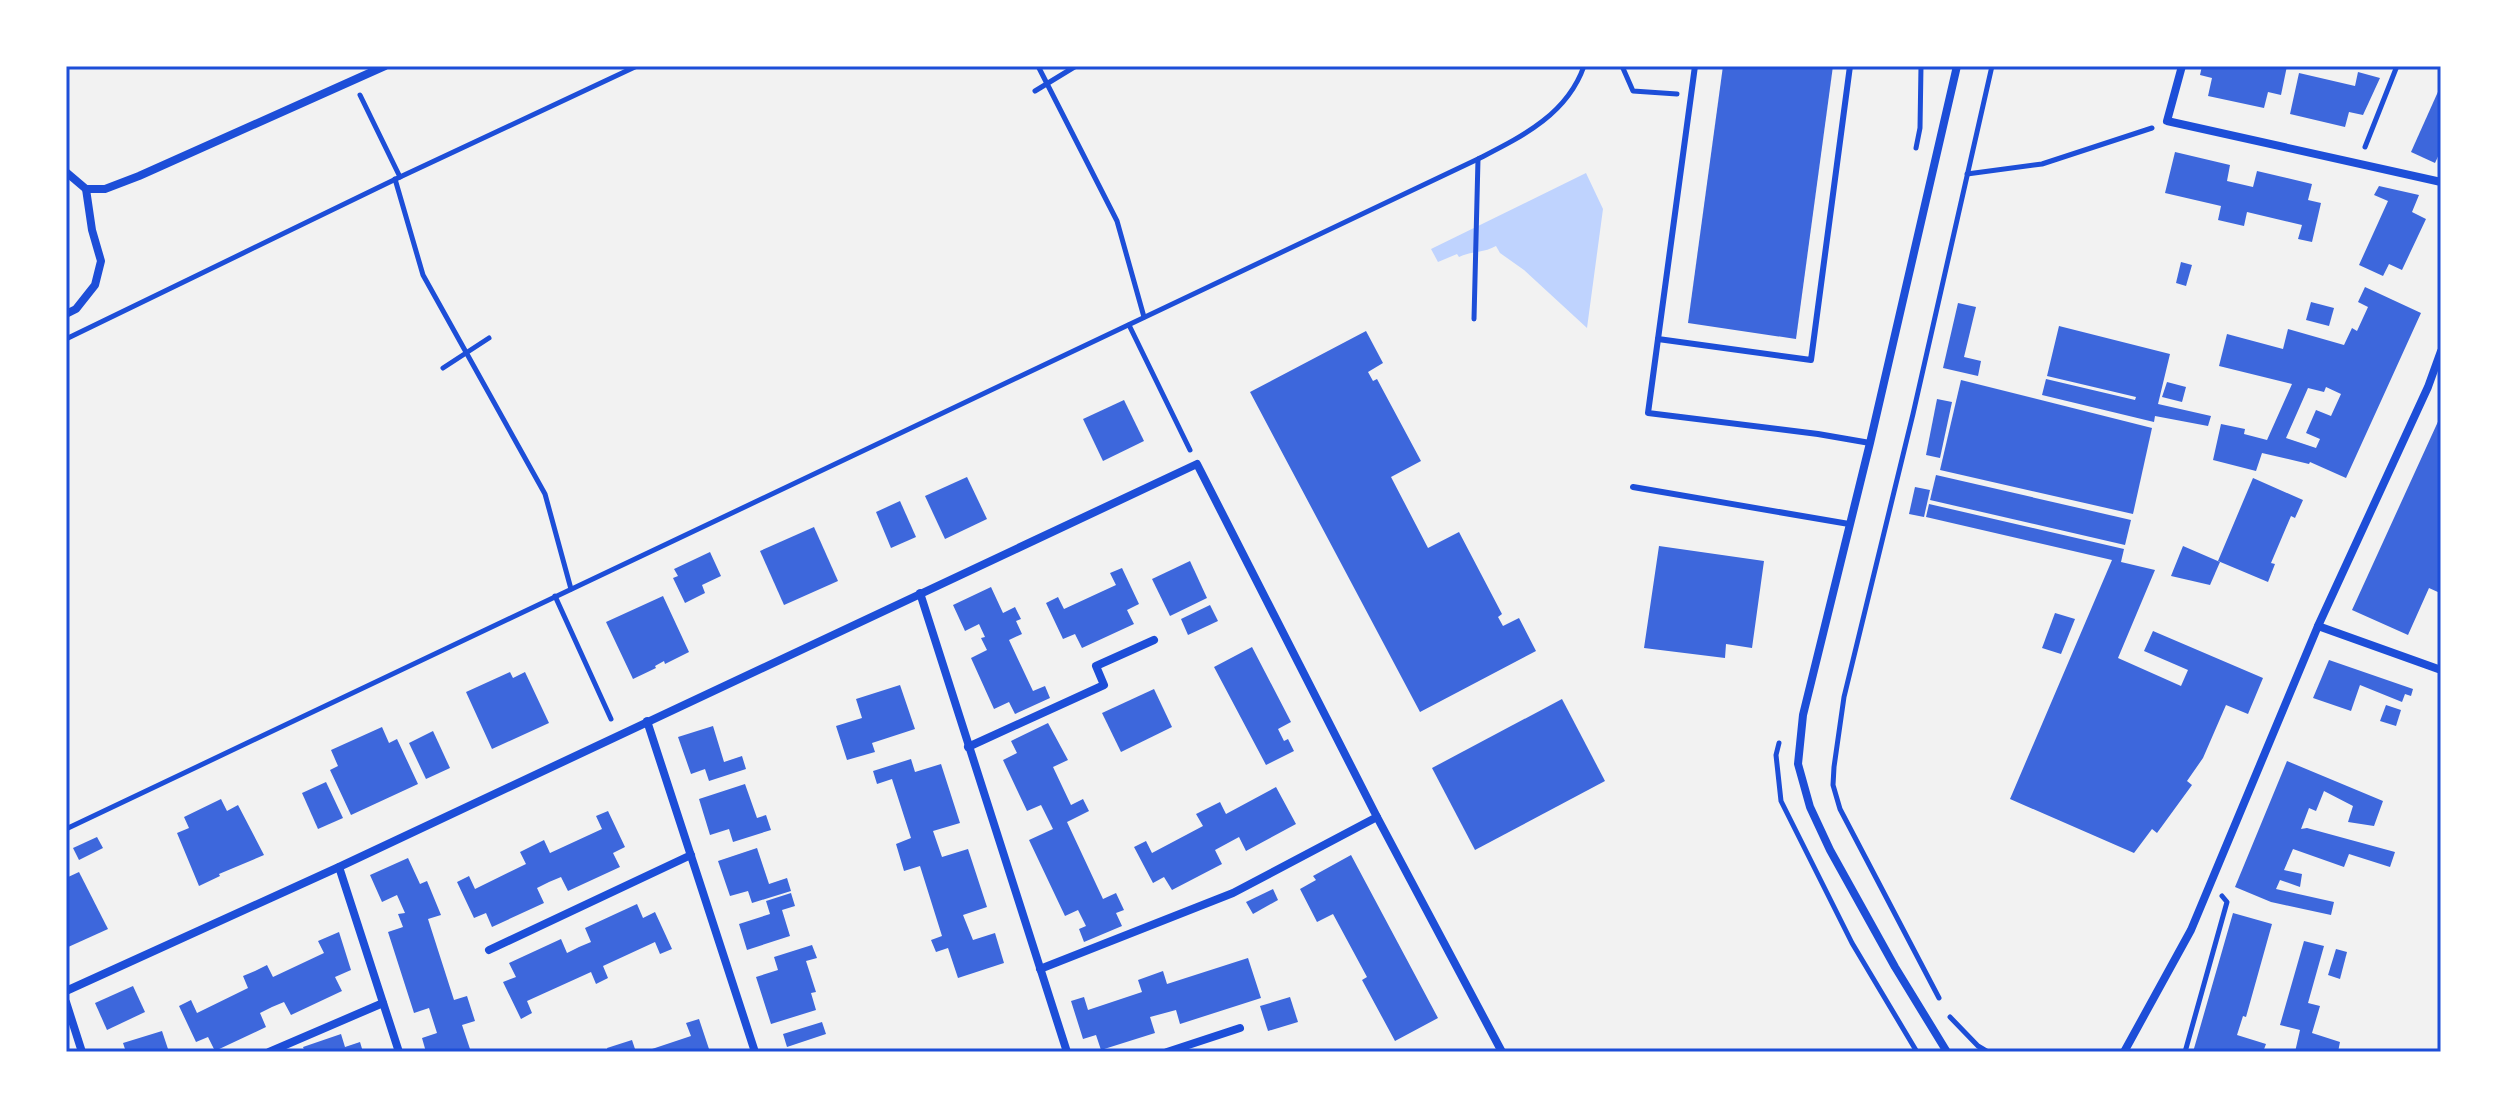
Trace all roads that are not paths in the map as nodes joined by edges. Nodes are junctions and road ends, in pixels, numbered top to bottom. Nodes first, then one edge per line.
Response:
1 (385, 66) edge
2 (1695, 66) edge
3 (1850, 66) edge
4 (1957, 66) edge
5 (2182, 66) edge
6 (66, 172) edge
7 (2441, 182) edge
8 (86, 189) junction
9 (66, 314) edge
10 (1658, 339) junction
11 (2441, 351) edge
12 (1870, 443) junction
13 (1633, 487) dead end
14 (1849, 524) junction
15 (920, 593) junction
16 (2318, 626) junction
17 (1154, 640) dead end
18 (2441, 670) edge
19 (647, 721) junction
20 (968, 747) junction
21 (1377, 817) junction
22 (691, 855) junction
23 (339, 867) junction
24 (489, 950) dead end
25 (1040, 969) junction
26 (66, 991) edge
27 (66, 1002) edge
28 (383, 1003) junction
29 (1240, 1028) dead end
30 (82, 1052) edge
31 (269, 1052) edge
32 (399, 1052) edge
33 (755, 1052) edge
34 (1067, 1052) edge
35 (1167, 1052) edge
36 (1502, 1052) edge
37 (1947, 1052) edge
38 (2124, 1052) edge

1 - 8 street
2 - 10 lane
3 - 10 lane
4 - 12 street
5 - 7 street
6 - 8 street
8 - 9 street
10 - 12 lane
11 - 16 street
12 - 14 street
13 - 14 lane
14 - 37 street
15 - 19 street
15 - 20 street
15 - 21 street
16 - 18 street
16 - 38 street
17 - 20 street
19 - 22 street
19 - 23 street
20 - 25 street
21 - 25 street
21 - 36 street
22 - 24 street
22 - 33 street
23 - 26 street
23 - 28 street
25 - 34 street
27 - 30 street
28 - 31 street
28 - 32 street
29 - 35 street

